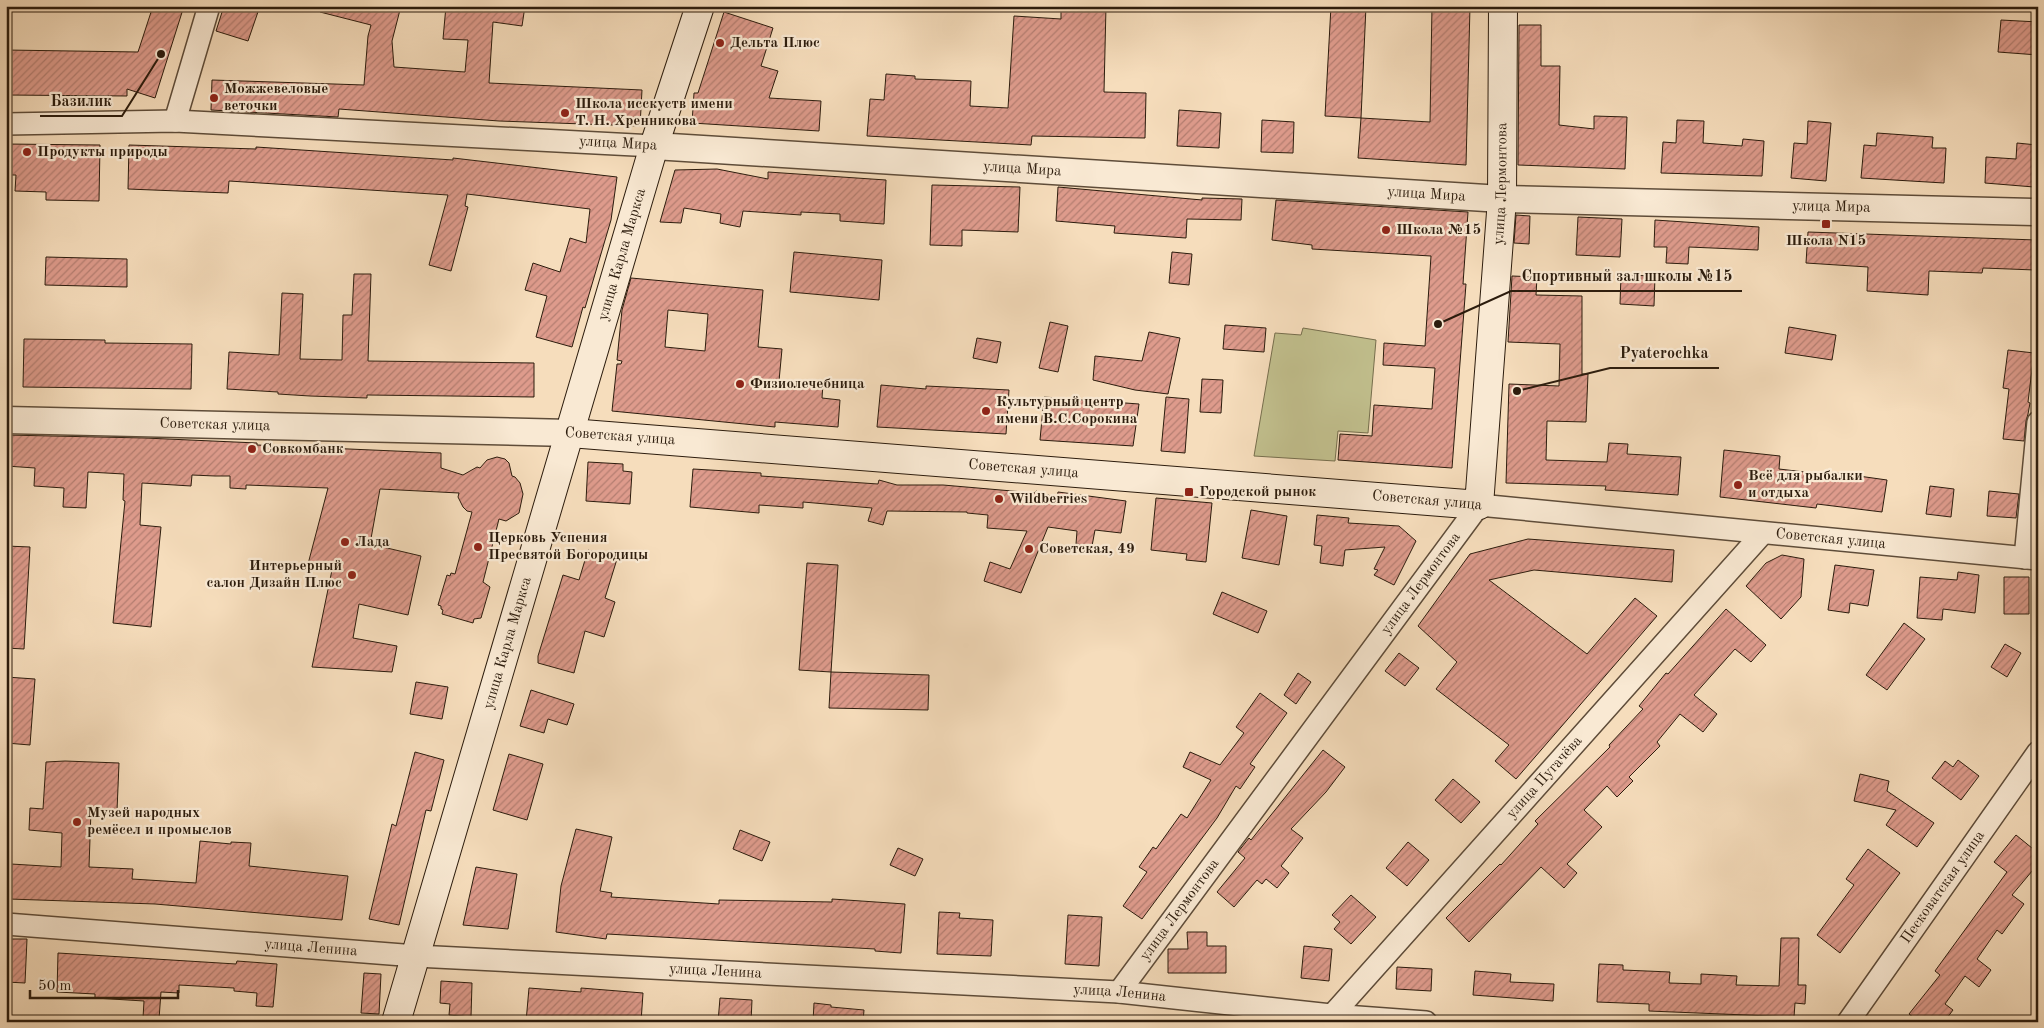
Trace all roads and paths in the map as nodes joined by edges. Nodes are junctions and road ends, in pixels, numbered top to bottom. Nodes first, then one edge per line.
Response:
1 (209, 6) edge
2 (700, 6) edge
3 (1503, 6) edge
4 (175, 121) junction
5 (6, 124) edge
6 (654, 146) junction
7 (1502, 199) junction
8 (2038, 212) edge
9 (6, 420) edge
10 (2038, 422) edge
11 (570, 432) junction
12 (1479, 505) junction
13 (1762, 534) junction
14 (2032, 559) edge
15 (2038, 752) edge
16 (6, 924) edge
17 (416, 956) junction
18 (1120, 992) junction
19 (1328, 1018) edge
20 (396, 1022) edge
21 (1426, 1022) edge
22 (1848, 1022) edge

1 - 4 street
2 - 6 main road, улица Карла Маркса
3 - 7 main road, улица Лермонтова
4 - 5 street, улица Мира
4 - 6 street, улица Мира
6 - 7 street, улица Мира
6 - 11 main road, улица Карла Маркса
7 - 8 street, улица Мира
7 - 12 main road, улица Лермонтова
9 - 11 street, Советская улица
10 - 14 street
11 - 12 main road, Советская улица
11 - 17 main road, улица Карла Маркса
12 - 13 street, Советская улица
12 - 18 street, улица Лермонтова
13 - 14 street, Советская улица
13 - 19 street, улица Пугачёва
15 - 22 street, Песковатская улица
16 - 17 street, улица Ленина
17 - 18 street, улица Ленина
17 - 20 main road, улица Карла Маркса
18 - 19 street, улица Ленина
19 - 21 street, улица Ленина

